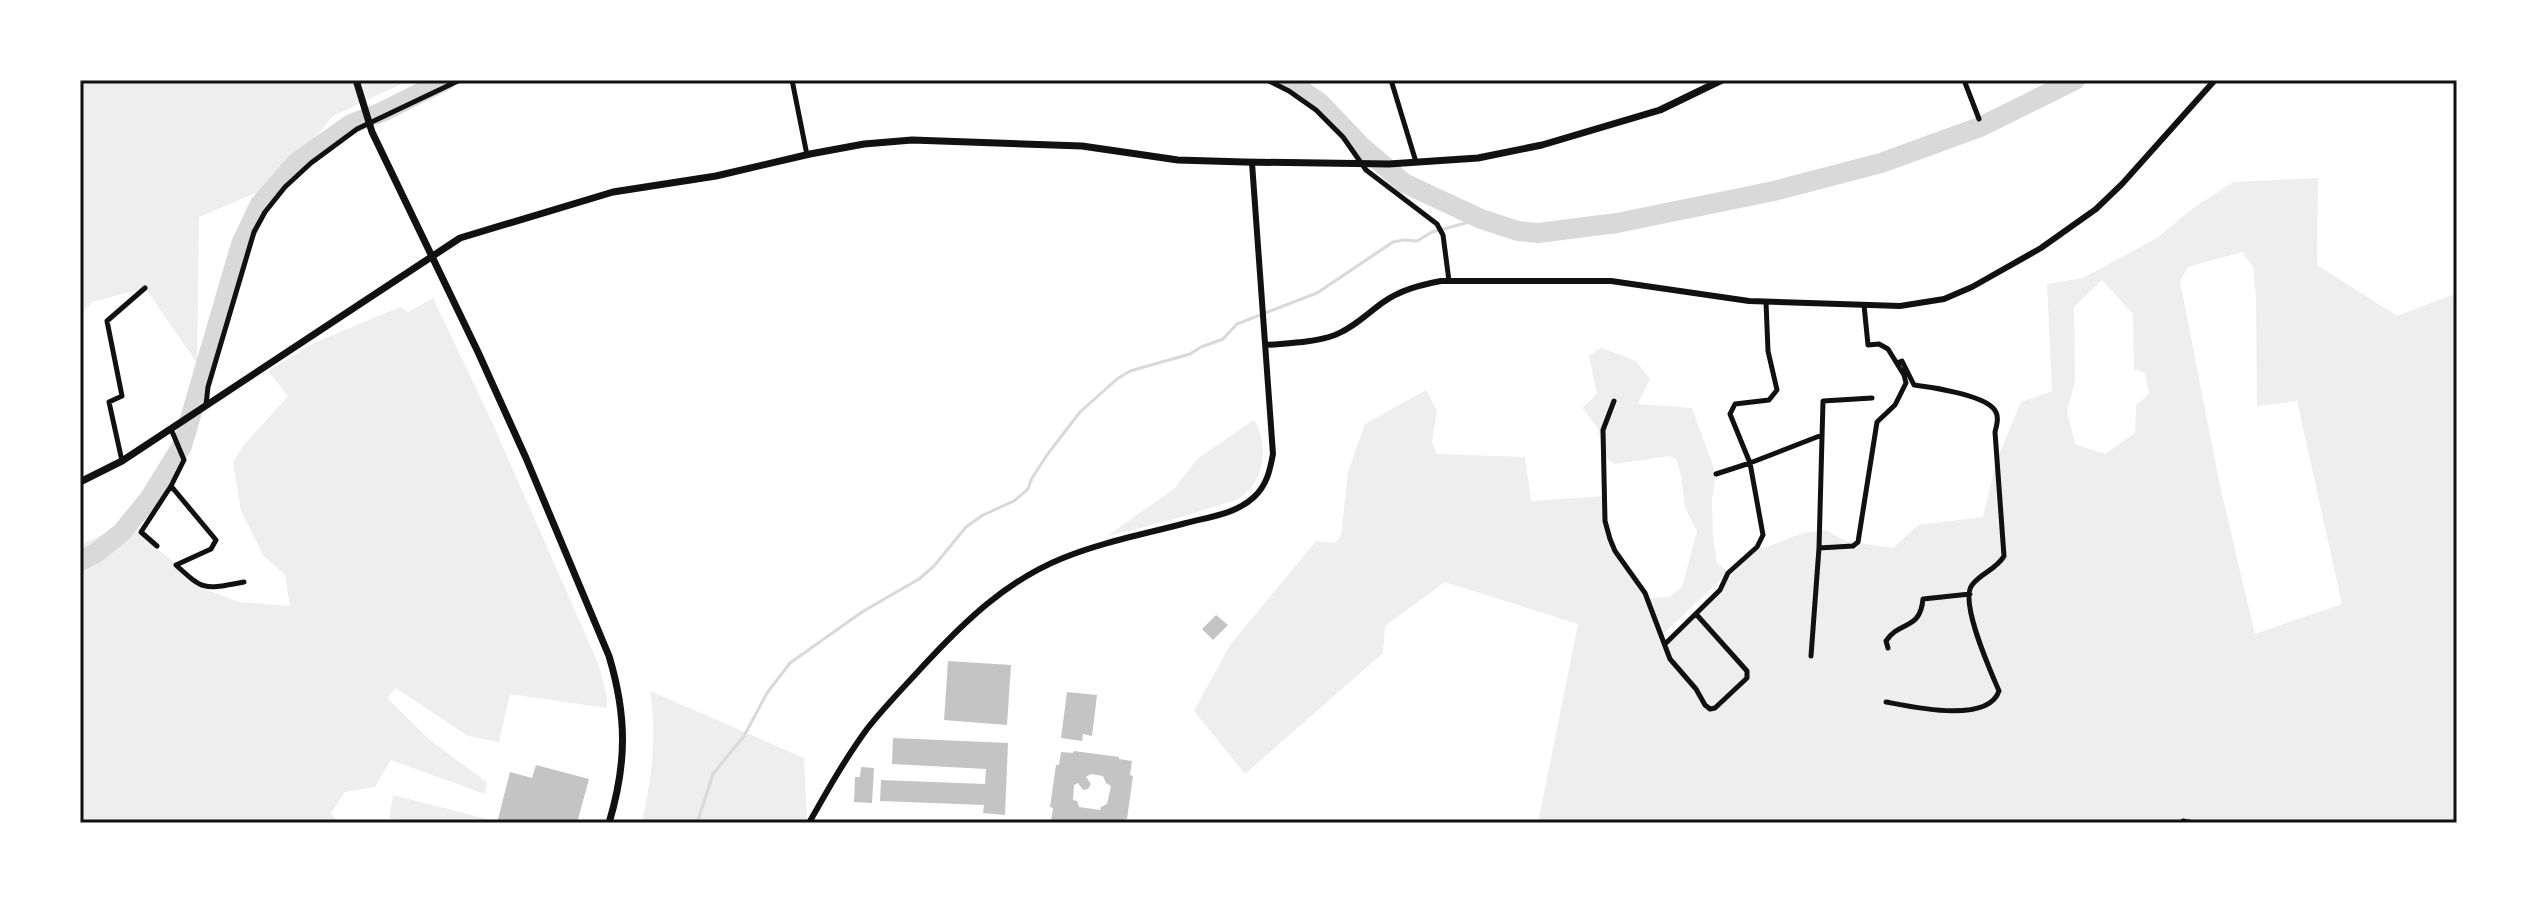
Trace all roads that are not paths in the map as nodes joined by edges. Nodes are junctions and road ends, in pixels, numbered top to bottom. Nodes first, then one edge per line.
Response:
1 (356, 80) edge
2 (460, 80) edge
3 (792, 80) edge
4 (1267, 80) edge
5 (1391, 80) edge
6 (1722, 80) edge
7 (1964, 80) edge
8 (2215, 80) edge
9 (1979, 119) dead end
10 (807, 155) junction
11 (1361, 162) junction
12 (1416, 162) junction
13 (1252, 163) junction
14 (431, 256) junction
15 (1449, 281) junction
16 (145, 288) dead end
17 (1766, 302) junction
18 (1864, 305) junction
19 (1266, 345) junction
20 (1897, 363) junction
21 (1872, 398) dead end
22 (1614, 401) dead end
23 (206, 405) junction
24 (171, 429) junction
25 (1822, 435) junction
26 (122, 461) junction
27 (1750, 463) junction
28 (1716, 474) dead end
29 (80, 482) edge
30 (171, 486) junction
31 (157, 546) dead end
32 (1819, 548) junction
33 (244, 582) dead end
34 (1970, 594) junction
35 (1696, 614) junction
36 (1666, 643) junction
37 (1888, 648) dead end
38 (1811, 656) dead end
39 (1886, 702) dead end
40 (2183, 821) dead end
41 (609, 823) edge
42 (809, 823) edge
43 (2194, 823) edge

1 - 14 main road
2 - 23 street
3 - 10 street
4 - 11 street
5 - 12 street
6 - 12 main road
7 - 9 street
8 - 18 street
10 - 13 main road
10 - 14 main road
11 - 12 main road
11 - 13 main road
11 - 15 street
13 - 19 street
14 - 23 main road
14 - 41 main road
15 - 17 street
15 - 19 street
16 - 26 street
17 - 18 street
17 - 27 street
18 - 20 street
19 - 42 street
20 - 32 street
20 - 34 street
21 - 25 street
22 - 36 street
23 - 24 main road
24 - 26 main road
24 - 30 street
25 - 27 street
25 - 32 street
26 - 29 main road
27 - 28 street
27 - 35 street
30 - 31 street
30 - 33 street
32 - 38 street
34 - 37 street
34 - 39 street
35 - 36 street
35 - 36 street
40 - 43 street

